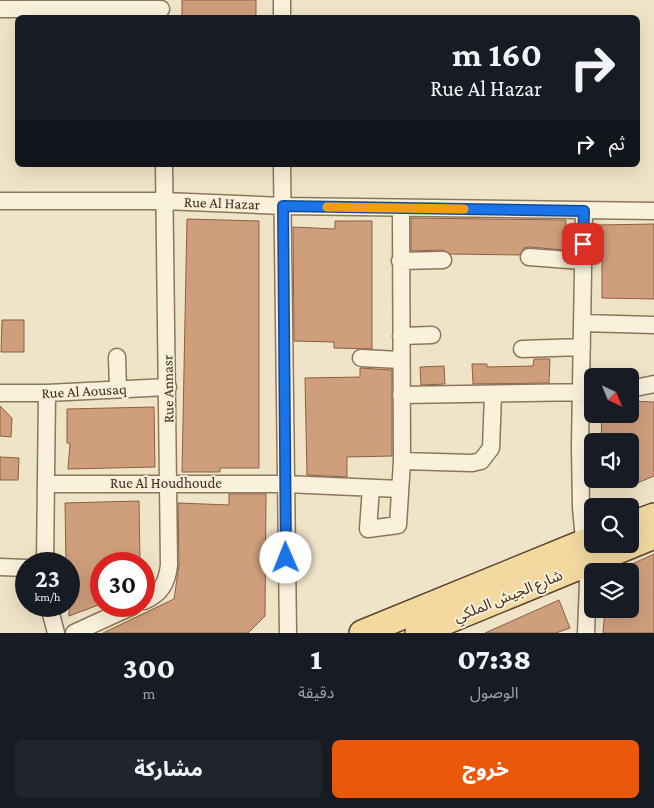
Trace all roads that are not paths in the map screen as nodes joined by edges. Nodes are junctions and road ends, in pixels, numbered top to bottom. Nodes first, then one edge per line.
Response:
1 (282, 0) edge
2 (36, 4) edge
3 (0, 9) edge
4 (161, 9) edge
5 (282, 15) edge
6 (164, 167) edge
7 (282, 167) edge
8 (0, 201) edge
9 (164, 201) junction
10 (283, 206) junction
11 (401, 208) junction
12 (584, 211) junction
13 (654, 211) edge
14 (529, 257) dead end
15 (443, 260) dead end
16 (400, 261) junction
17 (582, 261) junction
18 (582, 323) junction
19 (654, 325) edge
20 (432, 334) dead end
21 (401, 336) junction
22 (582, 347) junction
23 (522, 349) dead end
24 (117, 358) dead end
25 (361, 358) dead end
26 (401, 360) junction
27 (584, 370) edge
28 (654, 384) edge
29 (168, 387) junction
30 (639, 387) edge
31 (118, 389) junction
32 (0, 393) edge
33 (47, 393) junction
34 (584, 393) edge
35 (401, 395) junction
36 (493, 395) junction
37 (586, 423) edge
38 (402, 461) junction
39 (169, 483) junction
40 (48, 484) junction
41 (285, 484) junction
42 (371, 488) junction
43 (400, 489) junction
44 (587, 498) edge
45 (654, 516) edge
46 (639, 522) edge
47 (654, 536) edge
48 (639, 539) edge
49 (584, 550) edge
50 (584, 550) edge
51 (45, 552) edge
52 (587, 553) edge
53 (0, 567) edge
54 (15, 568) edge
55 (155, 594) edge
56 (52, 617) edge
57 (109, 617) edge
58 (56, 633) edge
59 (74, 633) edge
60 (288, 633) edge
61 (362, 633) edge
62 (418, 633) edge
63 (586, 633) edge

1 - 5 street
2 - 3 street
2 - 4 street
6 - 9 street, Rue Annasr
7 - 10 street
8 - 9 street, Rue Al Hazar
9 - 10 street, Rue Al Hazar
9 - 29 street, Rue Annasr
10 - 11 street, Rue Al Hazar
10 - 41 street
11 - 12 street, Rue Al Hazar
11 - 16 street
12 - 13 street, Rue Al Hazar
12 - 17 street
14 - 17 street
15 - 16 street
16 - 21 street
17 - 18 street
18 - 19 street
18 - 22 street
20 - 21 street
21 - 26 street
22 - 23 street
22 - 27 street
24 - 31 street
25 - 26 street
26 - 35 street
28 - 30 street
29 - 31 street, Rue Al Aousaq
29 - 39 street, Rue Annasr
31 - 33 street, Rue Al Aousaq
32 - 33 street, Rue Al Aousaq
33 - 40 street
34 - 36 street
35 - 36 street
35 - 38 street
36 - 38 street
37 - 44 street
38 - 43 street
39 - 40 street, Rue Al Houdhoude
39 - 41 street, Rue Al Houdhoude
39 - 55 street, Rue Annasr
40 - 51 street
41 - 42 street, Rue Al Houdhoude
41 - 60 street
42 - 43 street, Rue Al Houdhoude
42 - 43 street
45 - 46 main road
47 - 48 main road, شارع الجيش الملكي
49 - 61 main road, شارع الجيش الملكي
50 - 62 main road, شارع الجيش الملكي
52 - 63 street
53 - 54 street
56 - 58 street
57 - 59 street

